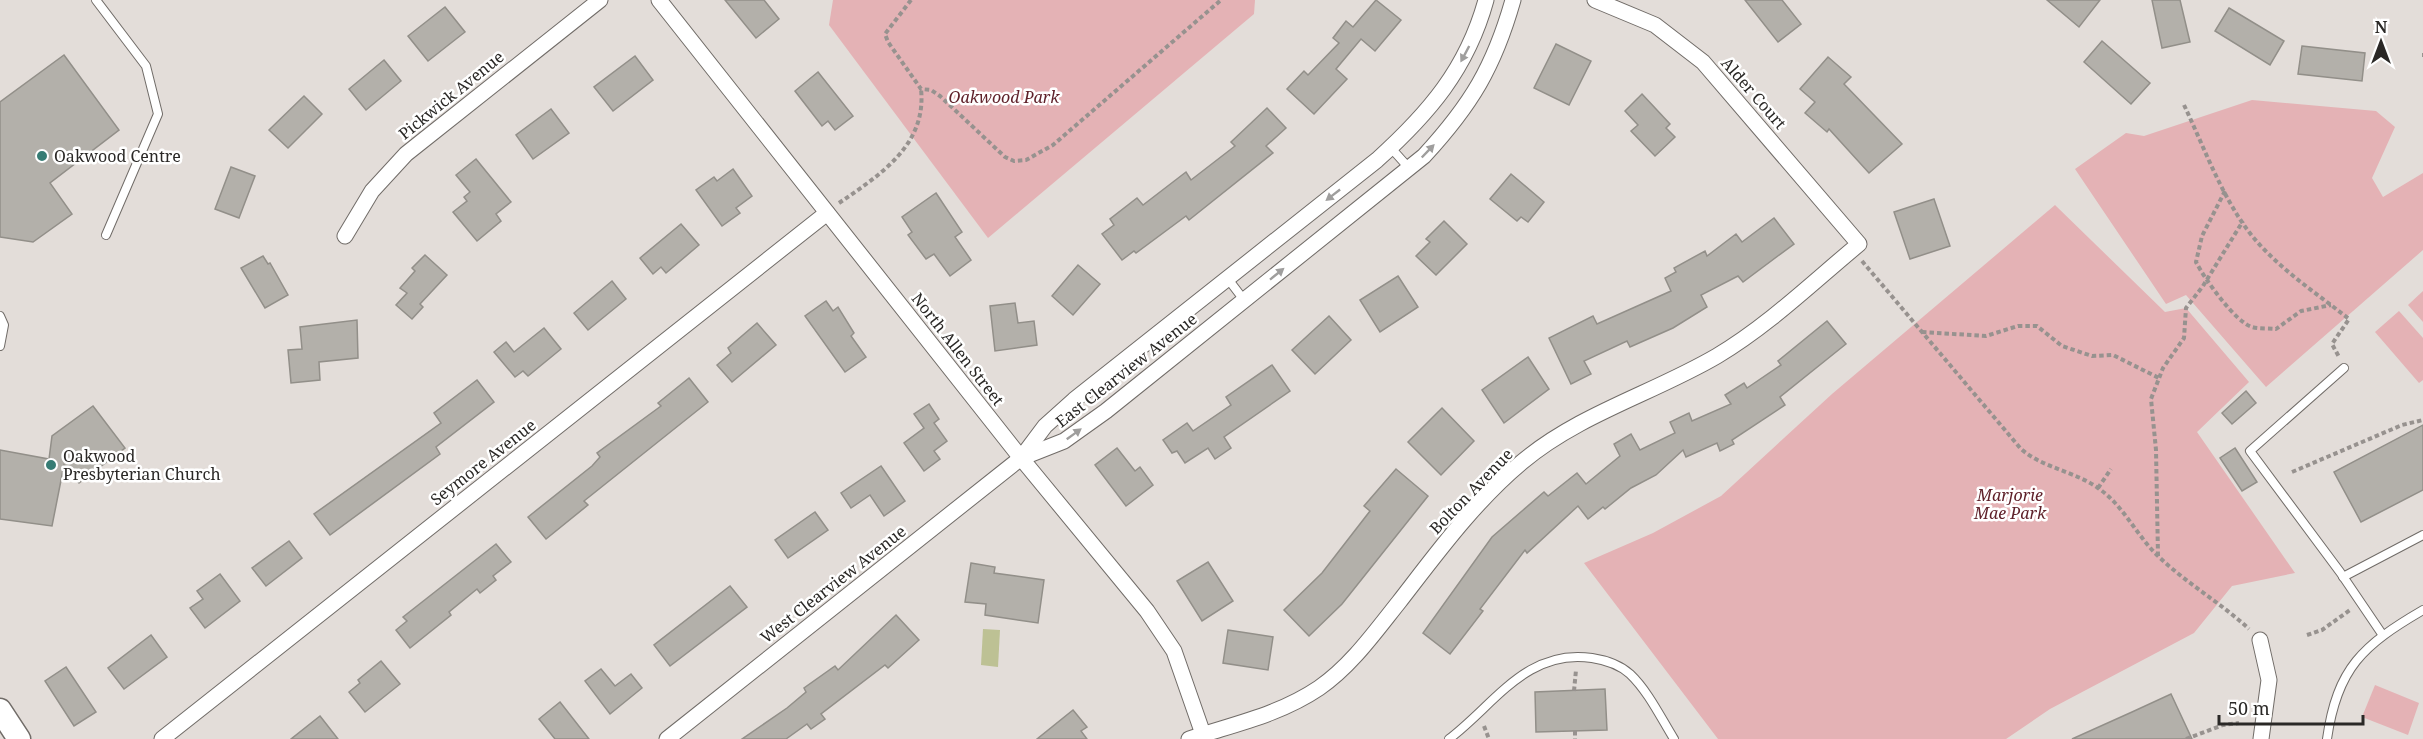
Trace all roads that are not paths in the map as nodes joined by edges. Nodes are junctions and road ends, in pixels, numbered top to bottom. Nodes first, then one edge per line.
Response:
1 (96, 0) edge
2 (600, 0) edge
3 (659, 0) edge
4 (1486, 0) edge
5 (1513, 0) edge
6 (1595, 0) edge
7 (1391, 148) junction
8 (1409, 168) junction
9 (827, 213) junction
10 (106, 235) dead end
11 (345, 236) dead end
12 (1859, 251) joint
13 (1228, 279) junction
14 (1244, 300) junction
15 (0, 316) edge
16 (0, 346) edge
17 (2344, 368) road end
18 (1021, 458) junction
19 (2423, 535) edge
20 (2343, 577) junction
21 (2423, 610) edge
22 (2382, 634) junction
23 (2260, 640) road end
24 (0, 710) edge
25 (1196, 737) edge
26 (19, 739) edge
27 (162, 739) edge
28 (667, 739) edge
29 (1449, 739) edge
30 (1674, 739) edge
31 (2261, 739) edge
32 (2326, 739) edge

1 - 10 lane
2 - 11 street, Pickwick Avenue
3 - 9 street, North Allen Street
4 -> 7 street, East Clearview Avenue
8 -> 5 street, East Clearview Avenue
6 - 12 street, Alder Court
7 - 8 lane
7 -> 13 street, East Clearview Avenue
14 -> 8 street, East Clearview Avenue
9 - 18 street, North Allen Street
9 - 27 street, Seymore Avenue
12 - 25 street, Bolton Avenue
13 - 14 lane
13 - 18 street, East Clearview Avenue
18 -> 14 street, East Clearview Avenue
15 - 16 lane
17 - 20 lane
18 - 25 street, North Allen Street
18 - 28 street, West Clearview Avenue
19 - 20 lane
20 - 22 lane
21 - 22 lane
22 - 32 lane
23 - 31 street
24 - 26 main road
29 - 30 lane

